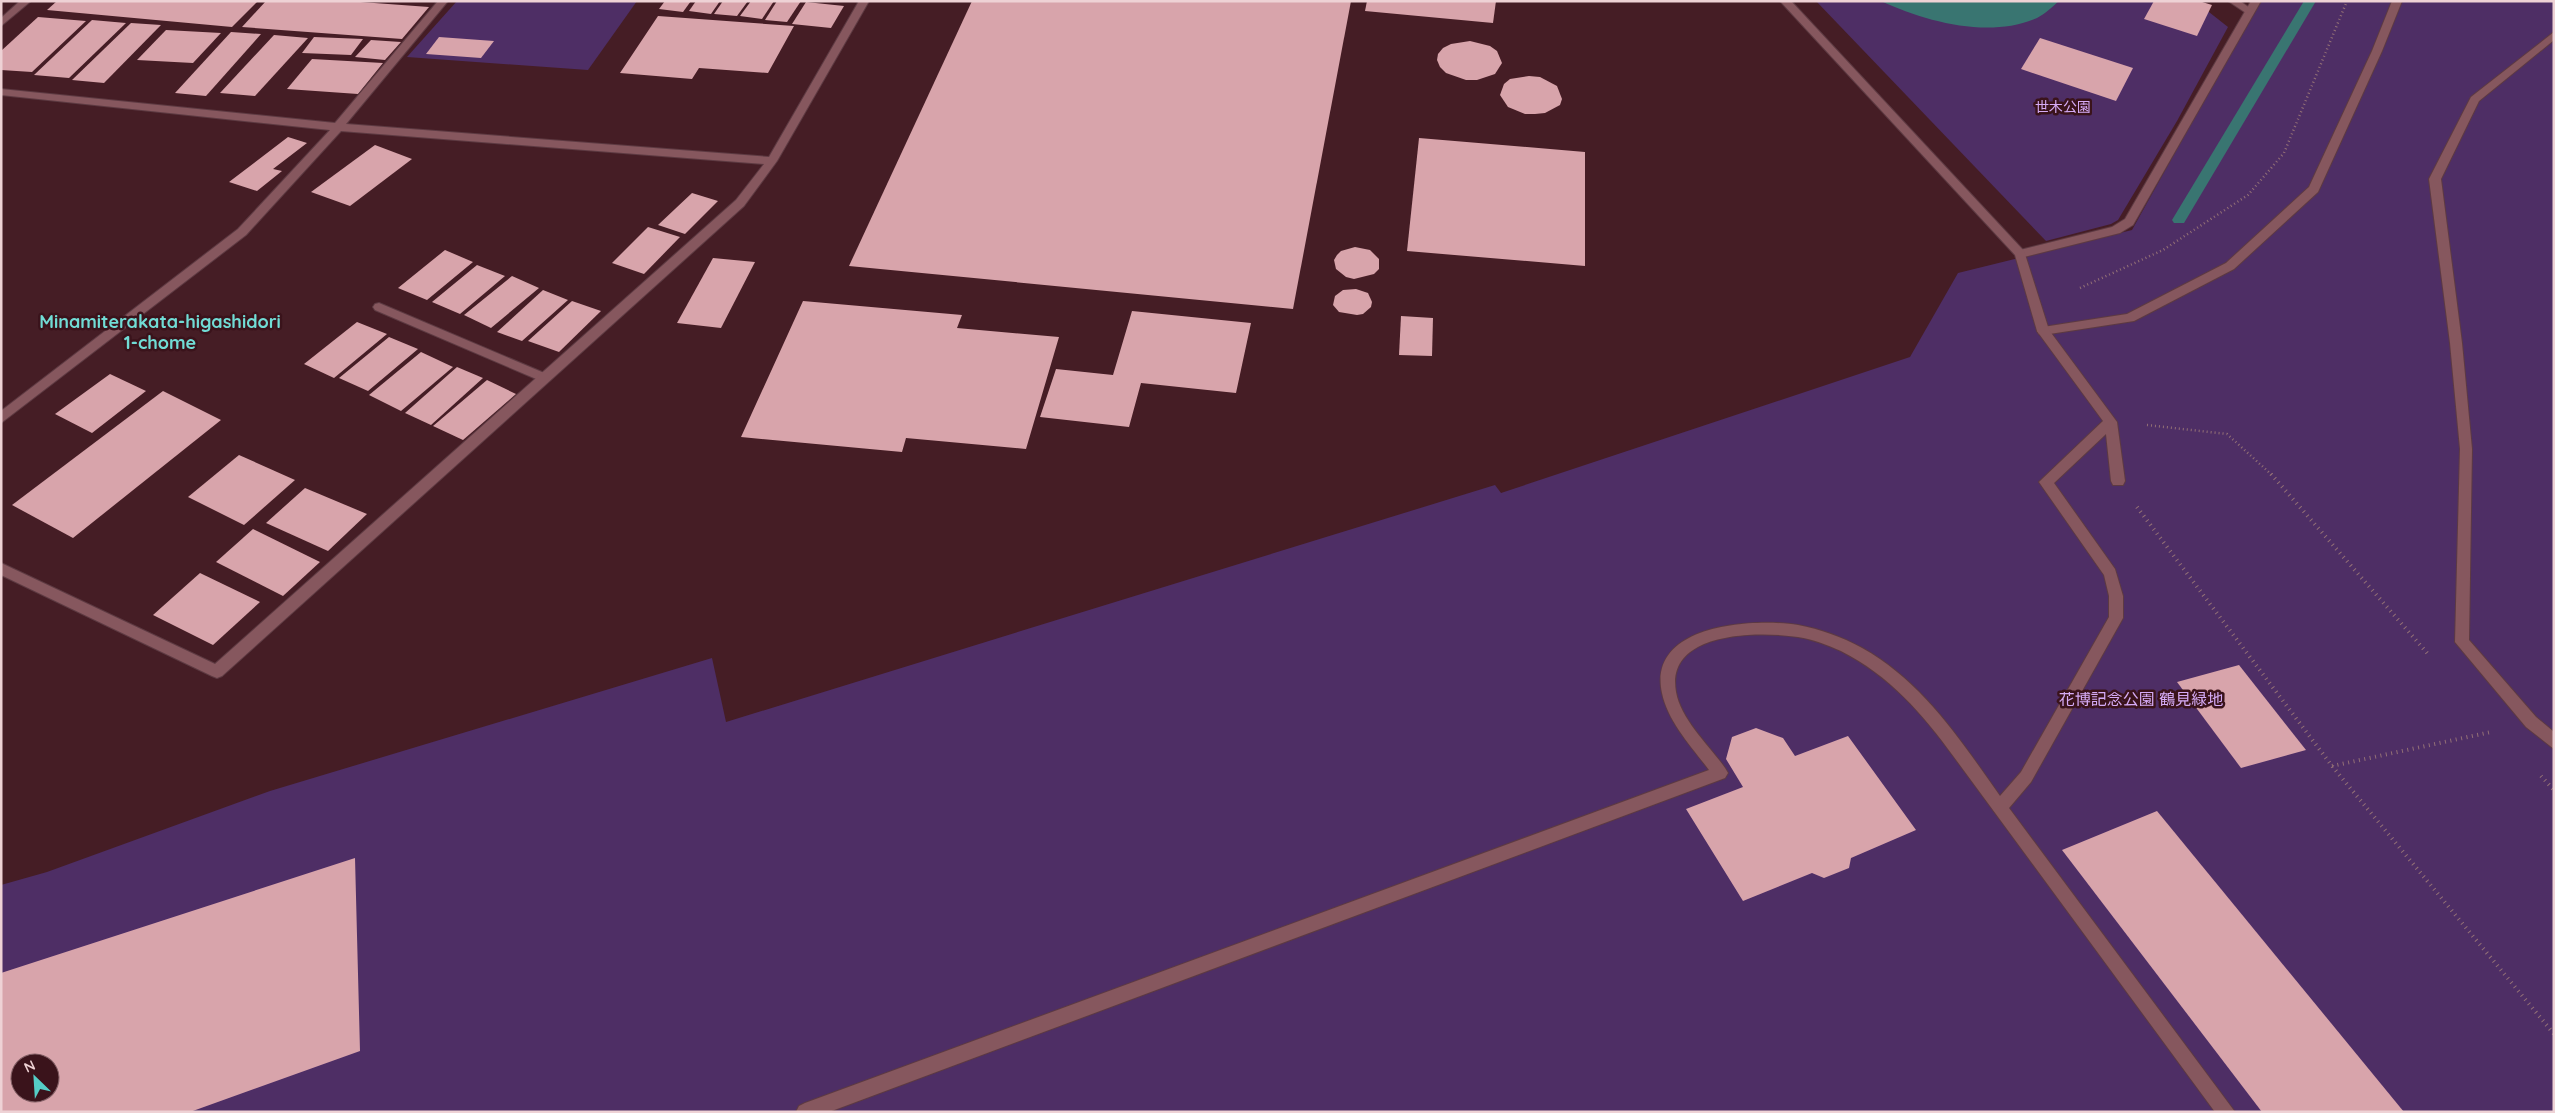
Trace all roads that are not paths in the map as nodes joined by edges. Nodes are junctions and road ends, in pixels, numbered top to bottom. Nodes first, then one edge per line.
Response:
1 (26, 1) edge
2 (443, 1) edge
3 (864, 1) edge
4 (1785, 1) edge
5 (2232, 1) edge
6 (2256, 1) edge
7 (2397, 1) edge
8 (2249, 11) junction
9 (1, 23) edge
10 (2554, 35) edge
11 (1, 92) edge
12 (338, 127) junction
13 (772, 160) junction
14 (2020, 254) junction
15 (379, 307) dead end
16 (2043, 331) junction
17 (545, 378) junction
18 (1, 418) edge
19 (2111, 422) junction
20 (2118, 481) road end
21 (1, 569) edge
22 (2554, 742) edge
23 (2000, 808) junction
24 (805, 1112) edge
25 (2226, 1112) edge

1 - 9 street
2 - 12 street
3 - 13 street
4 - 14 street
5 - 8 street
6 - 8 street
7 - 16 street
8 - 14 street
10 - 22 street
11 - 12 street
12 - 13 street
12 - 18 street
13 - 17 street
14 - 16 street
15 - 17 street
16 - 19 street
17 - 21 street
19 - 20 street
19 - 23 street
23 - 24 street
23 - 25 street

